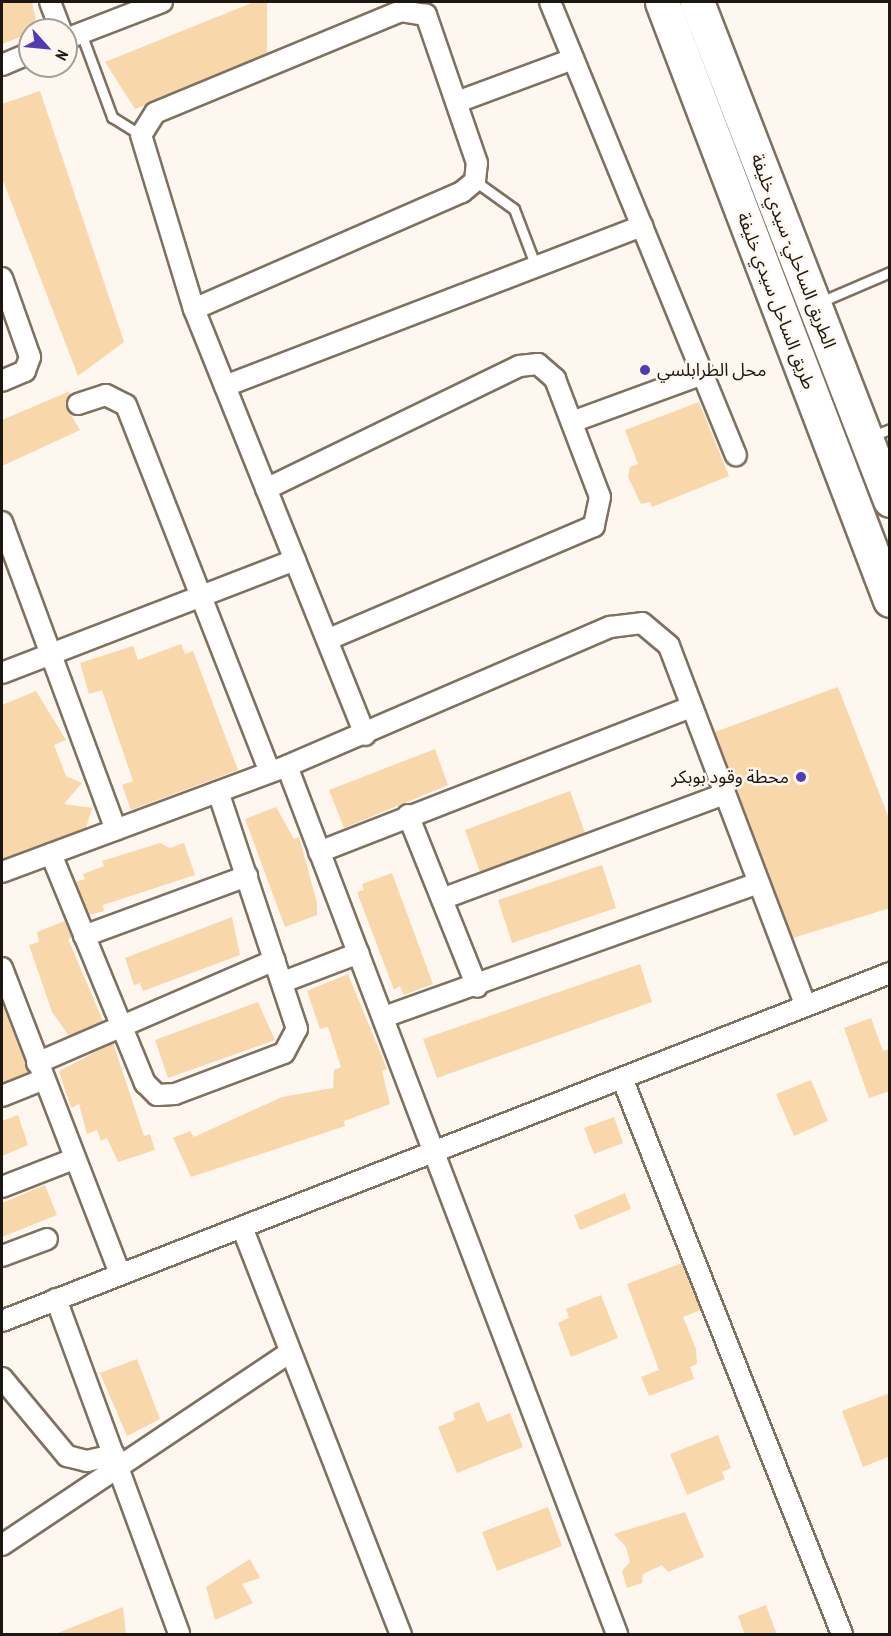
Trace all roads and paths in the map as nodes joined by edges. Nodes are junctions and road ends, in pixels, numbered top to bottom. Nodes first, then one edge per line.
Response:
1 (50, 2) edge
2 (550, 2) edge
3 (662, 2) edge
4 (698, 2) edge
5 (151, 3) edge
6 (56, 18) edge
7 (78, 34) edge
8 (78, 46) edge
9 (18, 58) edge
10 (573, 59) junction
11 (2, 64) edge
12 (457, 102) junction
13 (141, 135) junction
14 (476, 181) junction
15 (642, 226) junction
16 (536, 267) junction
17 (890, 272) edge
18 (2, 278) edge
19 (814, 305) junction
20 (194, 309) junction
21 (703, 374) junction
22 (2, 381) edge
23 (225, 386) junction
24 (78, 404) dead end
25 (572, 422) junction
26 (878, 434) edge
27 (736, 455) dead end
28 (266, 489) junction
29 (890, 500) edge
30 (2, 522) edge
31 (295, 560) junction
32 (201, 594) junction
33 (890, 600) edge
34 (327, 640) junction
35 (50, 653) junction
36 (2, 672) edge
37 (691, 706) junction
38 (365, 735) junction
39 (279, 769) junction
40 (218, 792) junction
41 (724, 794) junction
42 (408, 814) junction
43 (116, 830) junction
44 (319, 852) junction
45 (51, 854) junction
46 (2, 872) edge
47 (247, 876) junction
48 (759, 883) junction
49 (442, 899) junction
50 (84, 936) junction
51 (359, 953) junction
52 (275, 960) junction
53 (2, 968) edge
54 (890, 973) edge
55 (283, 982) junction
56 (477, 987) junction
57 (806, 1006) junction
58 (384, 1017) junction
59 (121, 1026) junction
60 (39, 1071) junction
61 (622, 1078) junction
62 (2, 1096) edge
63 (432, 1150) junction
64 (74, 1159) junction
65 (2, 1187) edge
66 (242, 1227) junction
67 (47, 1239) dead end
68 (2, 1256) edge
69 (120, 1274) junction
70 (56, 1299) junction
71 (2, 1321) edge
72 (290, 1352) junction
73 (2, 1378) edge
74 (115, 1462) junction
75 (2, 1545) edge
76 (179, 1635) edge
77 (401, 1635) edge
78 (617, 1635) edge
79 (842, 1635) edge

1 - 6 street
2 - 10 street
3 - 33 highway, طريق الساحل سيدي خليفة
4 - 19 highway, الطريق الساحلي- سيدي خليفة
5 - 7 street
8 - 13 lane
9 - 11 street
10 - 12 street
10 - 15 street
12 - 13 street
12 - 14 street
13 - 20 street
14 - 16 lane
14 - 20 street
15 - 16 street
15 - 21 street
16 - 23 street
17 - 19 lane
18 - 22 street
19 - 26 highway, الطريق الساحلي- سيدي خليفة
20 - 23 street
21 - 25 street
21 - 27 street
23 - 28 street
24 - 32 street
25 - 28 street
25 - 34 street
26 - 29 highway, الطريق الساحلي- سيدي خليفة
28 - 31 street
30 - 35 street
31 - 32 street
31 - 34 street
32 - 35 street
32 - 39 street
34 - 38 street
35 - 36 street
35 - 43 street
37 - 38 street
37 - 41 street
37 - 42 street
38 - 39 street
39 - 40 street
39 - 44 street
40 - 43 street
40 - 47 street
41 - 48 street
41 - 49 street
42 - 44 street
42 - 49 street
43 - 45 street
44 - 51 street
45 - 46 street
45 - 50 street
47 - 50 street
47 - 52 street
48 - 56 street
48 - 57 street
49 - 56 street
50 - 59 street
51 - 55 street
51 - 58 street
52 - 55 street
52 - 59 street
53 - 60 street
54 - 57 street
55 - 59 street
56 - 58 street
57 - 61 street
58 - 63 street
59 - 60 street
60 - 62 street
60 - 64 street
61 - 63 street
61 - 79 street
63 - 66 street
63 - 78 street
64 - 65 street
64 - 69 street
66 - 69 street
66 - 72 street
67 - 68 street
69 - 70 street
70 - 71 street
70 - 74 street
72 - 74 street
72 - 77 street
73 - 74 street
74 - 75 street
74 - 76 street

